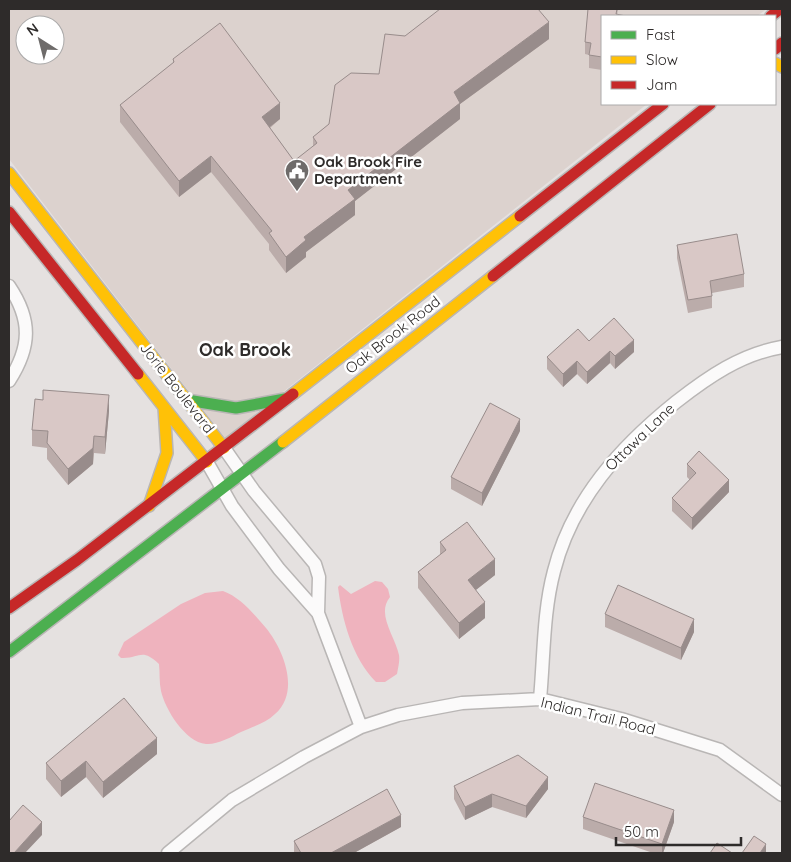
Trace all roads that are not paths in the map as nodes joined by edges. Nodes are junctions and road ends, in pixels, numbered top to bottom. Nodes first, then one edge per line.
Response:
1 (662, 105) edge
2 (709, 105) edge
3 (9, 173) edge
4 (9, 212) edge
5 (9, 286) edge
6 (782, 347) edge
7 (9, 381) edge
8 (289, 399) junction
9 (187, 400) junction
10 (164, 407) junction
11 (224, 448) junction
12 (207, 462) junction
13 (241, 473) junction
14 (222, 488) junction
15 (149, 506) junction
16 (9, 608) edge
17 (318, 613) junction
18 (9, 652) edge
19 (540, 699) junction
20 (361, 726) junction
21 (782, 795) edge
22 (168, 853) edge

1 - 8 main road, Oak Brook Road
2 - 13 main road, Oak Brook Road
3 - 9 main road, Jorie Boulevard
4 - 10 main road, Jorie Boulevard
5 - 7 street
6 - 19 street, Ottawa Lane
8 - 9 main road
8 - 11 main road, Oak Brook Road
9 - 11 main road, Jorie Boulevard
10 - 12 main road, Jorie Boulevard
10 - 15 main road
11 - 12 main road, Oak Brook Road
11 - 13 street, Jorie Boulevard
12 - 14 street, Jorie Boulevard
12 - 15 main road, Oak Brook Road
13 - 14 main road, Oak Brook Road
13 - 17 street, Jorie Boulevard
14 - 17 street, Jorie Boulevard
14 - 18 main road, Oak Brook Road
15 - 16 main road, Oak Brook Road
17 - 20 street, Jorie Boulevard
19 - 20 street, Indian Trail Road
19 - 21 street, Indian Trail Road
20 - 22 street, Indian Trail Road

